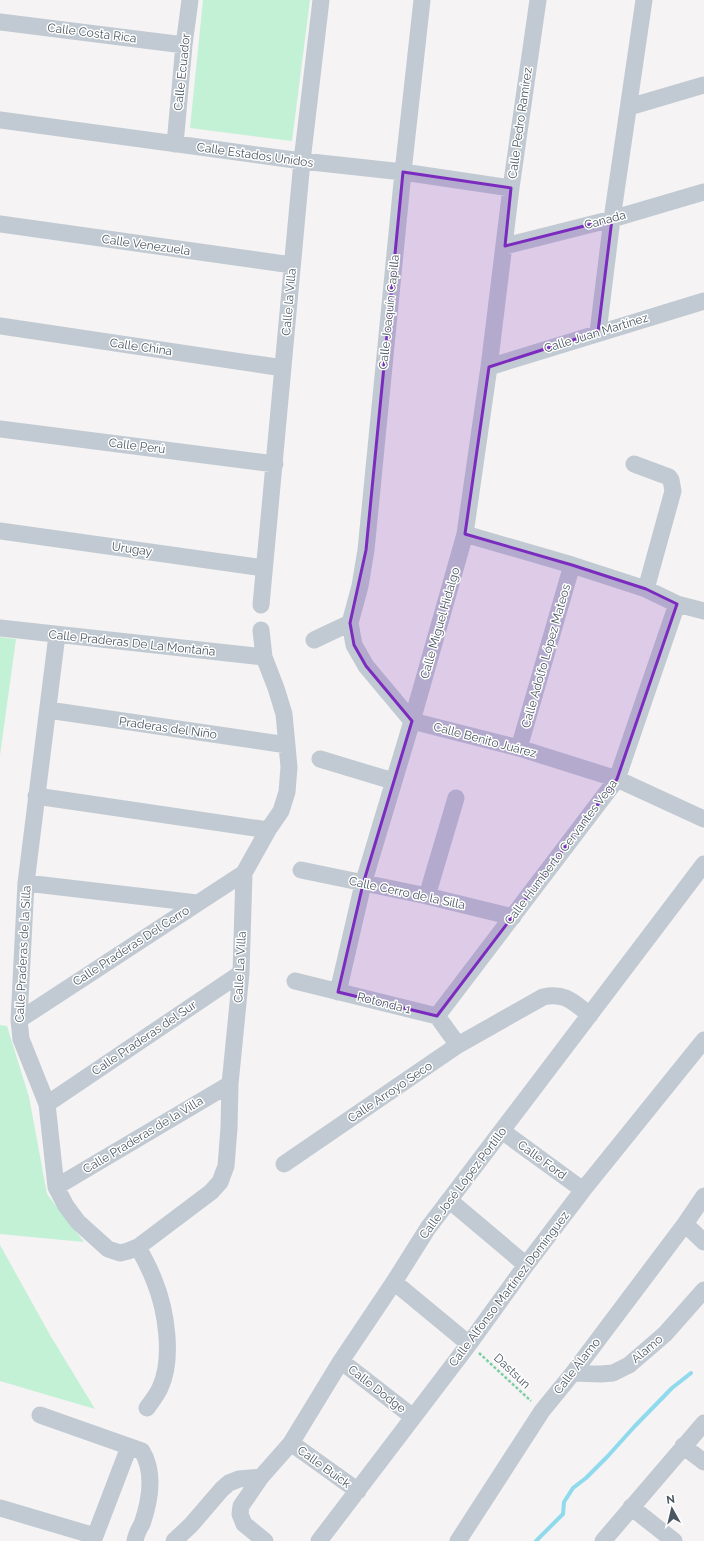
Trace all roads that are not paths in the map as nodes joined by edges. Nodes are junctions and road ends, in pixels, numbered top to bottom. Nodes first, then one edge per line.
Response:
1 (190, 0) edge
2 (321, 0) edge
3 (422, 0) edge
4 (538, 0) edge
5 (644, 0) edge
6 (0, 22) edge
7 (184, 44) junction
8 (704, 85) edge
9 (629, 107) junction
10 (0, 120) edge
11 (174, 144) junction
12 (302, 161) junction
13 (403, 172) junction
14 (511, 188) junction
15 (704, 192) edge
16 (612, 219) junction
17 (0, 224) edge
18 (505, 246) junction
19 (292, 265) junction
20 (704, 301) edge
21 (0, 326) edge
22 (598, 332) junction
23 (489, 367) junction
24 (283, 368) junction
25 (0, 429) edge
26 (275, 464) junction
27 (634, 464) dead end
28 (0, 531) edge
29 (465, 534) junction
30 (572, 565) junction
31 (264, 568) junction
32 (646, 589) junction
33 (677, 604) junction
34 (261, 605) dead end
35 (704, 611) edge
36 (350, 623) junction
37 (0, 628) edge
38 (260, 630) dead end
39 (57, 635) junction
40 (314, 640) dead end
41 (264, 657) junction
42 (48, 710) junction
43 (412, 721) junction
44 (287, 745) junction
45 (519, 748) junction
46 (320, 759) dead end
47 (617, 779) junction
48 (393, 781) junction
49 (36, 796) junction
50 (456, 798) dead end
51 (704, 819) edge
52 (268, 830) junction
53 (704, 864) edge
54 (300, 870) dead end
55 (244, 873) junction
56 (26, 883) junction
57 (363, 884) junction
58 (427, 896) junction
59 (197, 903) junction
60 (513, 918) junction
61 (241, 973) junction
62 (295, 981) dead end
63 (338, 992) junction
64 (590, 1015) junction
65 (437, 1016) junction
66 (18, 1020) junction
67 (704, 1040) edge
68 (458, 1045) junction
69 (230, 1084) junction
70 (47, 1104) junction
71 (502, 1130) junction
72 (284, 1164) dead end
73 (56, 1187) junction
74 (583, 1190) junction
75 (704, 1196) edge
76 (449, 1200) junction
77 (685, 1224) junction
78 (704, 1242) edge
79 (138, 1247) junction
80 (108, 1249) joint
81 (526, 1265) junction
82 (394, 1282) junction
83 (704, 1290) edge
84 (469, 1344) junction
85 (341, 1361) junction
86 (573, 1373) junction
87 (147, 1408) dead end
88 (40, 1414) dead end
89 (413, 1417) junction
90 (704, 1423) edge
91 (291, 1443) junction
92 (683, 1446) junction
93 (136, 1449) junction
94 (704, 1462) edge
95 (261, 1477) junction
96 (358, 1491) junction
97 (631, 1507) junction
98 (0, 1508) edge
99 (93, 1538) edge
100 (135, 1541) edge
101 (174, 1541) edge
102 (265, 1541) edge
103 (319, 1541) edge
104 (458, 1541) edge
105 (603, 1541) edge
106 (674, 1541) edge

1 - 7 street, Calle Ecuador
2 - 12 street, Calle la Villa
3 - 13 street, Calle Joaquín Capilla
4 - 14 street, Calle Pedro Ramírez
5 - 9 street
6 - 7 street, Calle Costa Rica
7 - 11 street, Calle Ecuador
8 - 9 street
9 - 16 street
10 - 11 street, Calle Estados Unidos
11 - 12 street, Calle Estados Unidos
12 - 13 street, Calle Estados Unidos
12 - 19 street, Calle la Villa
13 - 14 street, Calle Estados Unidos
13 - 36 street, Calle Joaquín Capilla
14 - 18 street, Calle Pedro Ramírez
15 - 16 street, Canada
16 - 18 street, Canada
16 - 22 street
17 - 19 street, Calle Venezuela
18 - 23 street, Calle Miguel Hidalgo
19 - 24 street, Calle la Villa
20 - 22 street, Calle Juan Martínez
21 - 24 street, Calle China
22 - 23 street, Calle Juan Martínez
23 - 29 street, Calle Miguel Hidalgo
24 - 26 street, Calle la Villa
25 - 26 street, Calle Perú
26 - 31 street, Calle la Villa
27 - 32 street
28 - 31 street, Urugay
29 - 30 street
29 - 43 street, Calle Miguel Hidalgo
30 - 32 street
30 - 45 street, Calle Adolfo López Mateos
31 - 34 street, Calle la Villa
32 - 33 street
33 - 35 street
33 - 47 street, Calle Humberto Cervantes Vega
36 - 40 street
36 - 43 street
37 - 39 street, Calle Praderas De La Montaña
38 - 41 street, Calle La Villa
39 - 41 street, Calle Praderas De La Montaña
39 - 42 street, Calle Praderas de la Silla
41 - 44 street, Calle La Villa
42 - 44 street, Praderas del Niño
42 - 49 street, Calle Praderas de la Silla
43 - 45 street, Calle Benito Juárez
43 - 48 street, Calle Miguel Hidalgo
44 - 52 street, Calle La Villa
45 - 47 street, Calle Benito Juárez
46 - 48 street
47 - 51 street, Calle Benito Juárez
47 - 60 street, Calle Humberto Cervantes Vega
48 - 57 street, Calle Miguel Hidalgo
49 - 52 street
49 - 56 street, Calle Praderas de la Silla
50 - 58 street
52 - 55 street, Calle La Villa
53 - 64 street, Calle José López Portillo
54 - 57 street, Calle Cerro de la Silla
55 - 59 street, Calle Praderas Del Cerro
55 - 61 street, Calle La Villa
56 - 59 street
56 - 66 street, Calle Praderas de la Silla
57 - 58 street, Calle Cerro de la Silla
57 - 63 street, Calle Miguel Hidalgo
58 - 60 street, Calle Cerro de la Silla
59 - 66 street, Calle Praderas Del Cerro
60 - 65 street, Calle Humberto Cervantes Vega
61 - 69 street, Calle La Villa
61 - 70 street, Calle Praderas del Sur
62 - 63 street, Rotonda 1
63 - 65 street, Rotonda 1
64 - 68 street, Calle Arroyo Seco
64 - 71 street, Calle José López Portillo
65 - 68 street
66 - 70 street, Calle Praderas de la Silla
67 - 74 street, Calle Alfonso Martínez Domínguez
68 - 72 street, Calle Arroyo Seco
69 - 73 street, Calle Praderas de la Villa
69 - 79 street, Calle La Villa
70 - 73 street, Calle Praderas de la Silla
71 - 74 street, Calle Ford
71 - 76 street, Calle José López Portillo
73 - 80 street, Calle Praderas de la Silla
74 - 81 street, Calle Alfonso Martínez Domínguez
75 - 77 street, Calle Álamo
76 - 81 street
76 - 82 street, Calle José López Portillo
77 - 78 street
77 - 86 street, Calle Álamo
79 - 80 street, Calle La Villa
79 - 87 street
81 - 84 street, Calle Alfonso Martínez Domínguez
82 - 84 street
82 - 85 street, Calle José López Portillo
83 - 86 street, Alamo
84 - 89 street, Calle Alfonso Martínez Domínguez
85 - 89 street, Calle Dodge
85 - 91 street, Calle José López Portillo
86 - 104 street, Calle Álamo
88 - 93 street
89 - 96 street, Calle Alfonso Martínez Domínguez
90 - 92 street
91 - 95 street, Calle José López Portillo
91 - 96 street, Calle Buick
92 - 94 street
92 - 97 street
93 - 99 street
93 - 100 street
95 - 101 street
95 - 102 street, Calle José López Portillo
96 - 103 street, Calle Alfonso Martínez Domínguez
97 - 105 street
97 - 106 street
98 - 99 street

